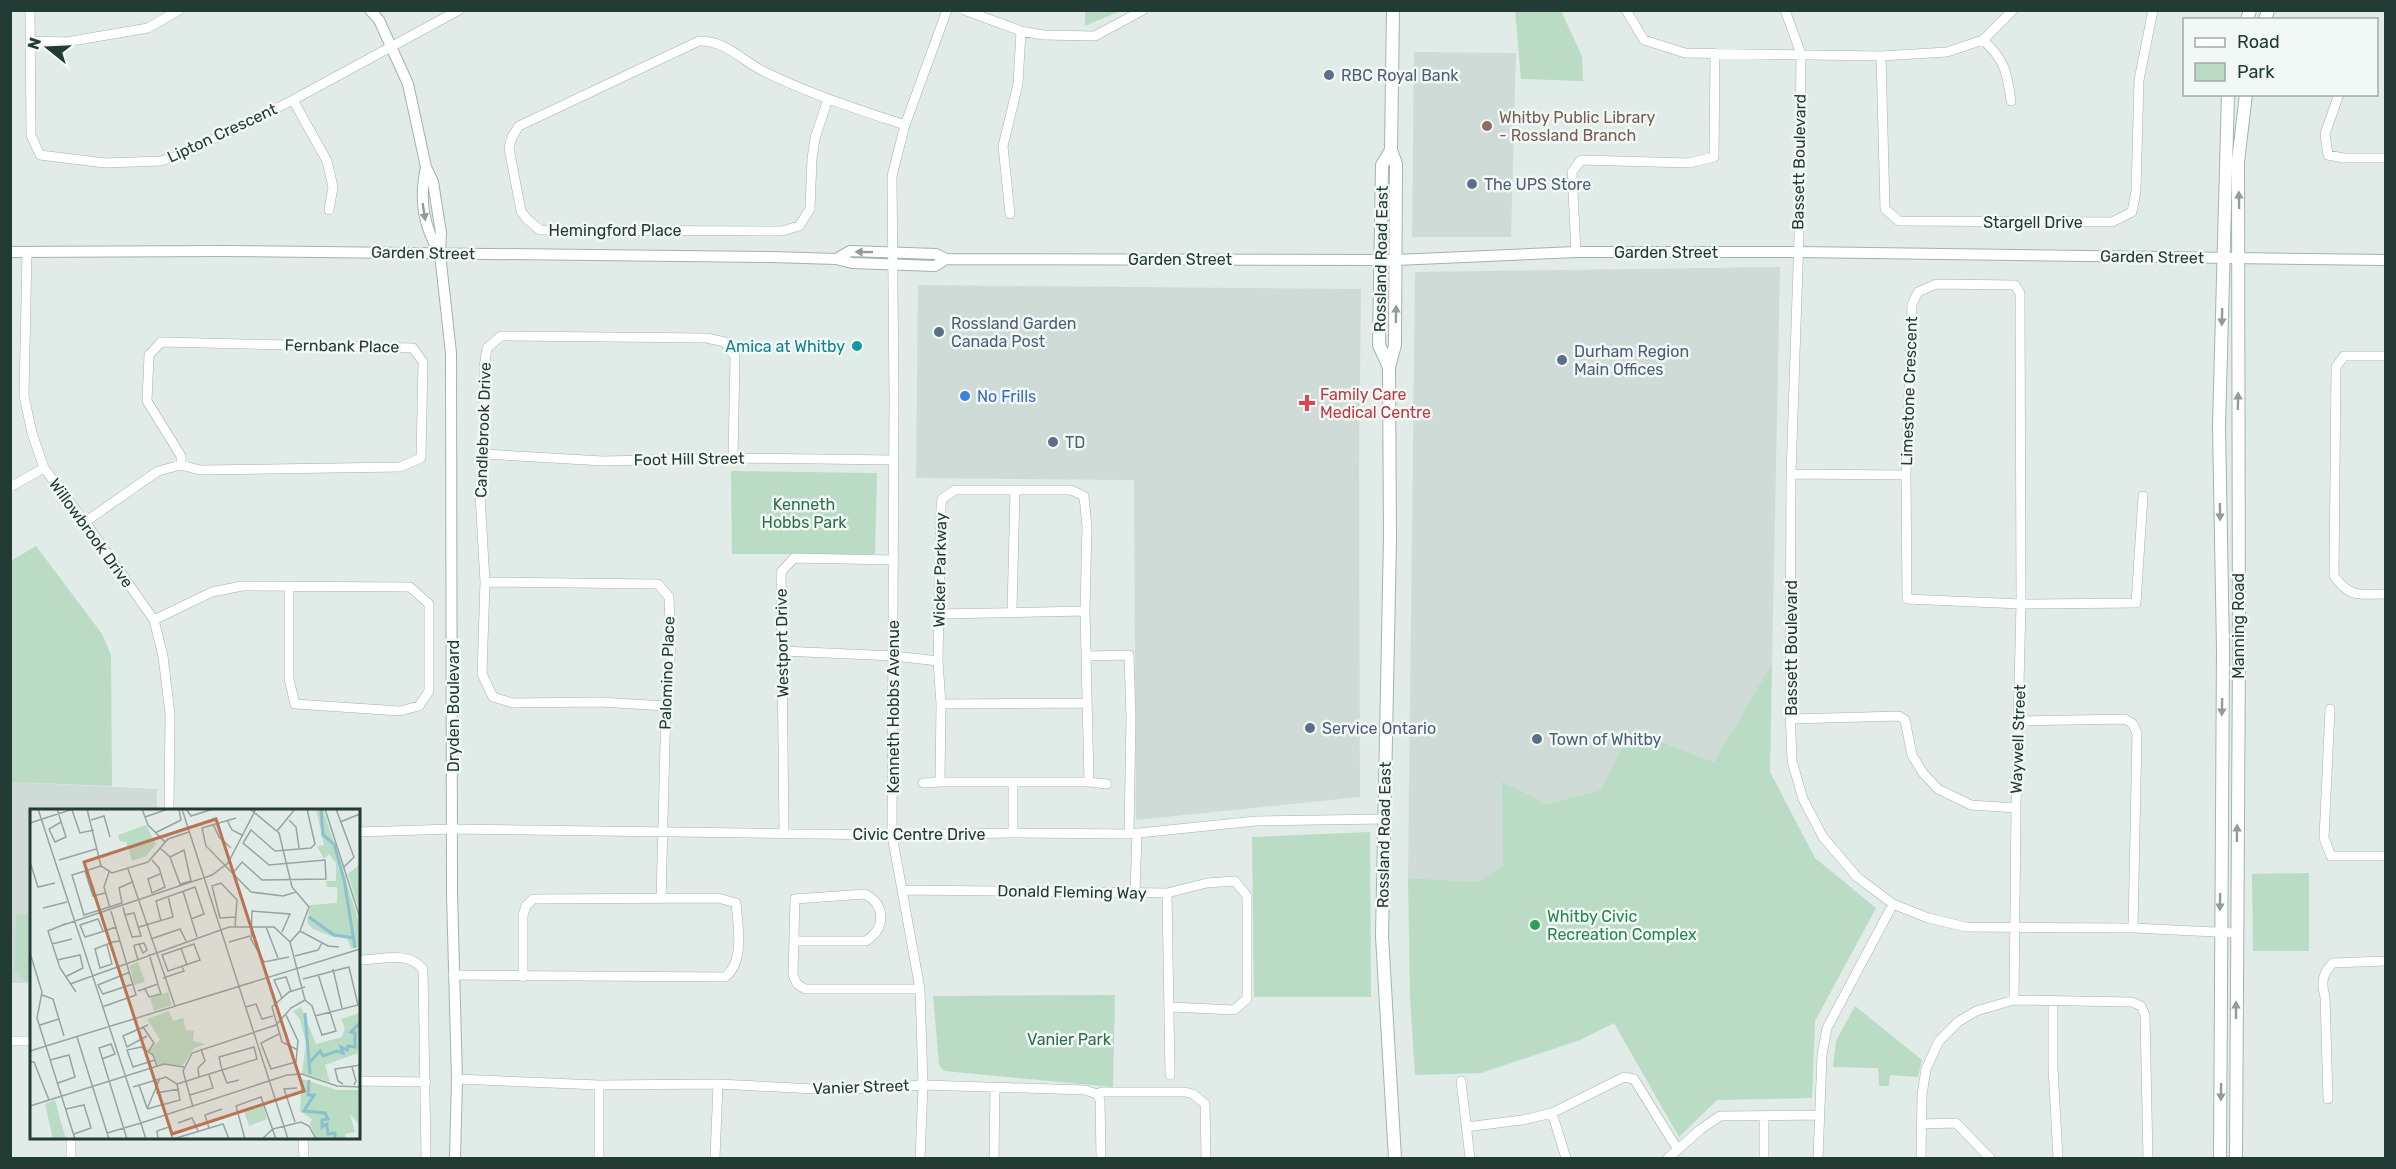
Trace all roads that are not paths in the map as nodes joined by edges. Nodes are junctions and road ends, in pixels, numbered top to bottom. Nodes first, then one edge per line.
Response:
1 (30, 10) edge
2 (179, 10) edge
3 (370, 10) edge
4 (459, 10) edge
5 (946, 10) edge
6 (964, 10) edge
7 (1143, 10) edge
8 (1393, 10) edge
9 (1626, 10) edge
10 (1785, 10) edge
11 (2013, 10) edge
12 (2153, 10) edge
13 (1021, 31) junction
14 (1983, 40) junction
15 (30, 41) junction
16 (391, 46) junction
17 (1715, 53) junction
18 (1801, 54) junction
19 (1881, 56) junction
20 (2228, 96) edge
21 (2246, 96) edge
22 (2337, 96) edge
23 (828, 99) junction
24 (293, 100) junction
25 (2011, 101) dead end
26 (905, 126) junction
27 (1391, 150) junction
28 (2385, 158) edge
29 (329, 210) dead end
30 (1010, 214) dead end
31 (10, 252) edge
32 (27, 252) junction
33 (1576, 252) junction
34 (1798, 252) junction
35 (440, 254) junction
36 (893, 258) junction
37 (2223, 259) junction
38 (2239, 259) junction
39 (1382, 260) junction
40 (1396, 260) junction
41 (2385, 260) edge
42 (2385, 356) edge
43 (1389, 367) junction
44 (484, 454) junction
45 (733, 458) junction
46 (893, 460) junction
47 (181, 465) junction
48 (44, 468) junction
49 (1791, 474) junction
50 (1906, 475) junction
51 (2021, 479) joint
52 (10, 487) edge
53 (1015, 490) junction
54 (2143, 496) dead end
55 (85, 522) junction
56 (894, 560) junction
57 (485, 582) junction
58 (289, 588) junction
59 (2385, 594) edge
60 (2021, 604) junction
61 (1012, 611) junction
62 (1085, 611) junction
63 (939, 614) junction
64 (154, 620) junction
65 (782, 651) junction
66 (894, 656) junction
67 (1088, 656) junction
68 (938, 661) junction
69 (1086, 703) junction
70 (941, 704) junction
71 (666, 706) junction
72 (2330, 710) dead end
73 (1791, 719) junction
74 (2020, 721) junction
75 (940, 782) junction
76 (1089, 782) junction
77 (923, 783) dead end
78 (1013, 783) junction
79 (1107, 784) dead end
80 (2016, 807) junction
81 (169, 809) edge
82 (1385, 819) junction
83 (453, 828) junction
84 (663, 831) junction
85 (360, 832) edge
86 (784, 833) junction
87 (1012, 833) junction
88 (1133, 834) junction
89 (892, 835) junction
90 (2385, 856) edge
91 (903, 890) junction
92 (1135, 892) junction
93 (1167, 893) junction
94 (661, 899) junction
95 (1893, 904) junction
96 (2014, 928) junction
97 (2133, 928) junction
98 (2220, 933) junction
99 (2236, 933) junction
100 (794, 941) junction
101 (360, 960) edge
102 (2385, 961) edge
103 (453, 975) junction
104 (523, 977) junction
105 (920, 989) junction
106 (2014, 1000) junction
107 (2054, 1000) junction
108 (1171, 1007) junction
109 (10, 1041) edge
110 (30, 1041) edge
111 (1170, 1075) dead end
112 (457, 1079) junction
113 (360, 1081) edge
114 (426, 1082) junction
115 (1461, 1082) dead end
116 (718, 1084) junction
117 (599, 1085) junction
118 (923, 1085) junction
119 (995, 1088) junction
120 (1097, 1094) junction
121 (2328, 1099) dead end
122 (1552, 1113) junction
123 (1819, 1115) junction
124 (1764, 1116) junction
125 (1922, 1124) junction
126 (1466, 1127) junction
127 (71, 1139) edge
128 (303, 1139) edge
129 (1678, 1150) junction
130 (71, 1158) edge
131 (304, 1158) edge
132 (426, 1158) edge
133 (455, 1158) edge
134 (599, 1158) edge
135 (715, 1158) edge
136 (920, 1158) edge
137 (994, 1158) edge
138 (1101, 1158) edge
139 (1206, 1158) edge
140 (1395, 1158) edge
141 (1470, 1158) edge
142 (1566, 1158) edge
143 (1668, 1158) edge
144 (1764, 1158) edge
145 (1818, 1158) edge
146 (1921, 1158) edge
147 (1990, 1158) edge
148 (2058, 1158) edge
149 (2148, 1158) edge
150 (2220, 1158) edge
151 (2236, 1158) edge

1 - 15 street, Lipton Crescent
2 - 15 street
3 - 16 street, Dryden Boulevard
4 - 16 street, Lipton Crescent
5 - 26 street
6 - 13 street
7 - 13 street
8 - 27 main road, Rossland Road East
9 - 17 street
10 - 18 street, Bassett Boulevard
11 - 14 street
12 - 19 street, Stargell Drive
13 - 30 street
14 - 19 street
14 - 25 street
15 - 24 street, Lipton Crescent
16 - 24 street, Lipton Crescent
16 - 35 street, Dryden Boulevard
17 - 18 street
17 - 33 street
18 - 19 street
18 - 34 street, Bassett Boulevard
20 - 37 main road, Manning Road
38 -> 21 main road, Manning Road
22 - 28 street
23 - 23 street, Hemingford Place
23 - 26 street, Hemingford Place
24 - 29 street
26 - 36 street
27 - 39 main road, Rossland Road East
27 - 40 main road, Rossland Road East
31 - 32 street, Garden Street
32 - 35 street, Garden Street
32 - 48 street, Willowbrook Drive
33 - 34 street, Garden Street
33 - 40 street, Garden Street
34 - 37 street, Garden Street
34 - 49 street, Bassett Boulevard
35 - 36 street, Garden Street
35 - 83 street, Dryden Boulevard
36 - 39 street, Garden Street
36 - 46 street, Kenneth Hobbs Avenue
37 - 38 street, Garden Street
37 -> 98 main road, Manning Road
38 - 41 street, Garden Street
99 -> 38 main road, Manning Road
39 - 40 street, Garden Street
39 - 43 main road, Rossland Road East
43 -> 40 main road, Rossland Road East
42 - 59 street
43 - 82 main road, Rossland Road East
44 - 45 street, Foot Hill Street
44 - 45 street, Candlebrook Drive
44 - 57 street, Candlebrook Drive
45 - 46 street, Foot Hill Street
46 - 56 street, Kenneth Hobbs Avenue
47 - 47 street, Fernbank Place
47 - 55 street, Fernbank Place
48 - 52 street
48 - 55 street, Willowbrook Drive
49 - 50 street
49 - 73 street, Bassett Boulevard
50 - 51 street, Limestone Crescent
50 - 60 street, Limestone Crescent
51 - 60 street, Waywell Street
53 - 61 street
53 - 62 street, Wicker Parkway
53 - 63 street, Wicker Parkway
54 - 60 street
55 - 64 street, Willowbrook Drive
56 - 65 street, Westport Drive
56 - 66 street, Kenneth Hobbs Avenue
57 - 71 street, Candlebrook Drive
57 - 71 street, Palomino Place
58 - 58 street
58 - 64 street
60 - 74 street, Waywell Street
61 - 62 street
61 - 63 street
62 - 67 street, Wicker Parkway
63 - 68 street, Wicker Parkway
64 - 81 street, Willowbrook Drive
65 - 66 street
65 - 86 street, Westport Drive
66 - 68 street
66 - 89 street, Kenneth Hobbs Avenue
67 - 69 street, Wicker Parkway
67 - 88 street
68 - 70 street, Wicker Parkway
69 - 70 street
69 - 76 street, Wicker Parkway
70 - 75 street, Wicker Parkway
71 - 84 street, Palomino Place
72 - 90 street
73 - 80 street
73 - 95 street, Bassett Boulevard
74 - 80 street, Waywell Street
74 - 97 street
75 - 77 street
75 - 78 street
76 - 78 street
76 - 79 street
78 - 87 street
80 - 96 street, Waywell Street
82 - 88 street, Civic Centre Drive
82 - 140 main road, Rossland Road East
83 - 84 street, Civic Centre Drive
83 - 85 street, Civic Centre Drive
83 - 103 street, Dryden Boulevard
84 - 86 street, Civic Centre Drive
84 - 94 street, Palomino Place
86 - 89 street, Civic Centre Drive
87 - 88 street, Civic Centre Drive
87 - 89 street, Civic Centre Drive
88 - 92 street
89 - 91 street, Kenneth Hobbs Avenue
91 - 92 street, Donald Fleming Way
91 - 105 street, Kenneth Hobbs Avenue
92 - 93 street, Donald Fleming Way
93 - 108 street, Donald Fleming Way
93 - 108 street
94 - 104 street
94 - 104 street
95 - 96 street, Bassett Boulevard
95 - 123 street
96 - 97 street, Bassett Boulevard
96 - 106 street, Waywell Street
97 - 98 street, Bassett Boulevard
98 - 99 street, Bassett Boulevard
98 -> 150 main road, Manning Road
151 -> 99 main road, Manning Road
100 - 100 street
100 - 105 street
101 - 114 street
102 - 121 street
103 - 104 street
103 - 112 street, Dryden Boulevard
105 - 118 street, Kenneth Hobbs Avenue
106 - 107 street
106 - 125 street
107 - 148 street
107 - 149 street
108 - 111 street, Donald Fleming Way
109 - 110 street
112 - 117 street, Vanier Street
112 - 133 street, Dryden Boulevard
113 - 114 street
114 - 132 street
115 - 126 street
116 - 117 street, Vanier Street
116 - 118 street, Vanier Street
116 - 135 street
117 - 134 street
118 - 119 street, Vanier Street
118 - 136 street, Kenneth Hobbs Avenue
119 - 120 street, Vanier Street
119 - 137 street
120 - 138 street
120 - 139 street, Vanier Street
122 - 126 street
122 - 129 street
122 - 142 street
123 - 124 street
123 - 145 street
124 - 129 street
124 - 144 street
125 - 146 street
125 - 147 street
126 - 141 street
127 - 130 street
128 - 131 street
129 - 143 street

